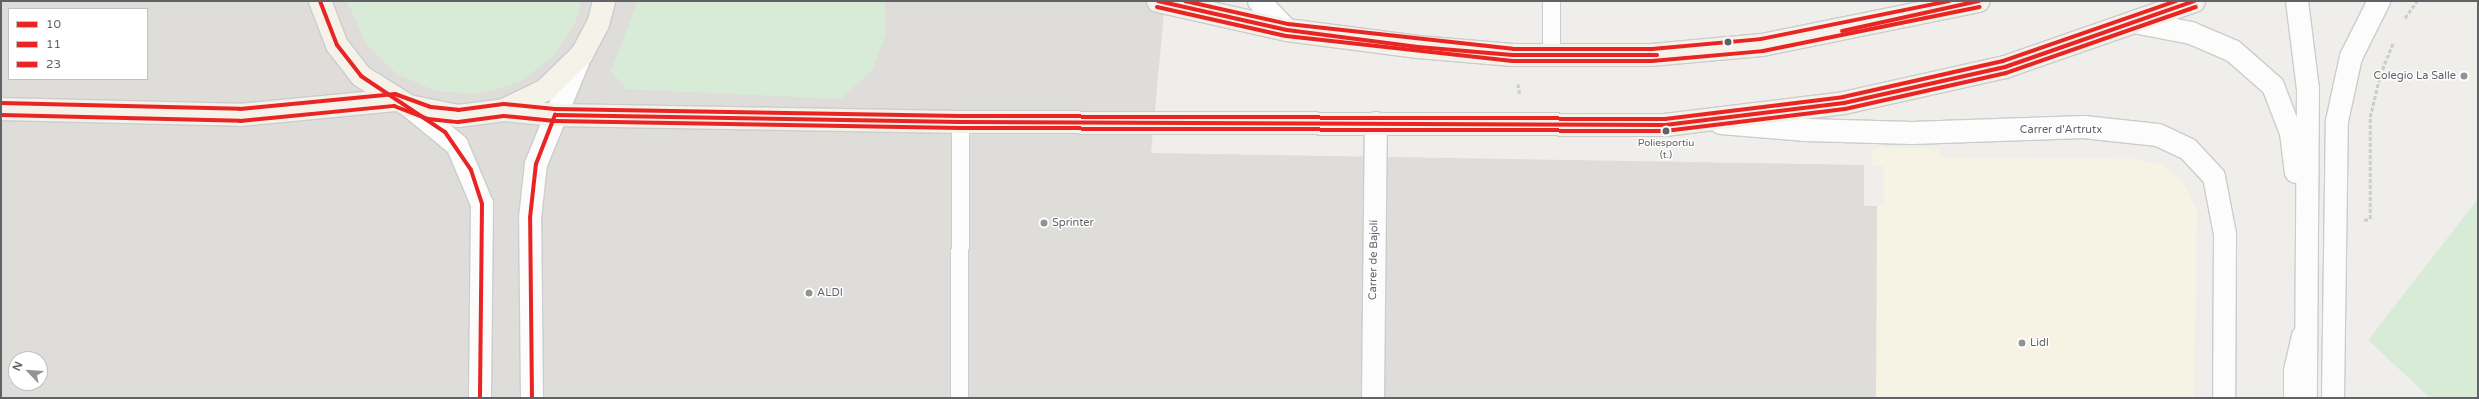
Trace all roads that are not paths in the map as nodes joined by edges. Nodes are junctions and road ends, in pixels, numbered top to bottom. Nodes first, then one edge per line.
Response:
1 (320, 1) edge
2 (604, 1) edge
3 (1158, 1) edge
4 (1259, 1) edge
5 (1551, 1) edge
6 (1980, 1) edge
7 (2194, 1) edge
8 (2297, 1) edge
9 (2379, 1) edge
10 (2134, 22) junction
11 (1287, 30) junction
12 (1551, 53) junction
13 (582, 54) junction
14 (402, 103) junction
15 (1, 110) edge
16 (504, 110) junction
17 (555, 115) junction
18 (1696, 120) junction
19 (960, 122) junction
20 (1376, 123) junction
21 (2306, 266) junction
22 (2306, 308) junction
23 (480, 398) edge
24 (532, 398) edge
25 (959, 398) edge
26 (1373, 398) edge
27 (2224, 398) edge
28 (2292, 398) edge
29 (2306, 398) edge
30 (2333, 398) edge

1 - 14 main road
2 - 13 main road
3 - 11 main road
4 - 11 street
5 - 12 lane
6 - 12 main road
7 - 10 main road
8 - 21 street
9 - 30 street
10 - 18 main road
10 - 21 street
11 - 12 main road
13 - 16 main road
13 - 17 street
14 - 15 main road
14 - 16 main road
14 - 23 street
16 - 17 main road
17 - 19 main road
17 - 24 street
18 - 20 main road
18 - 27 street, Carrer d'Artrutx
19 - 20 main road
19 - 25 lane
20 - 26 street, Carrer de Bajolí
21 - 22 street
22 - 28 lane
22 - 29 street

